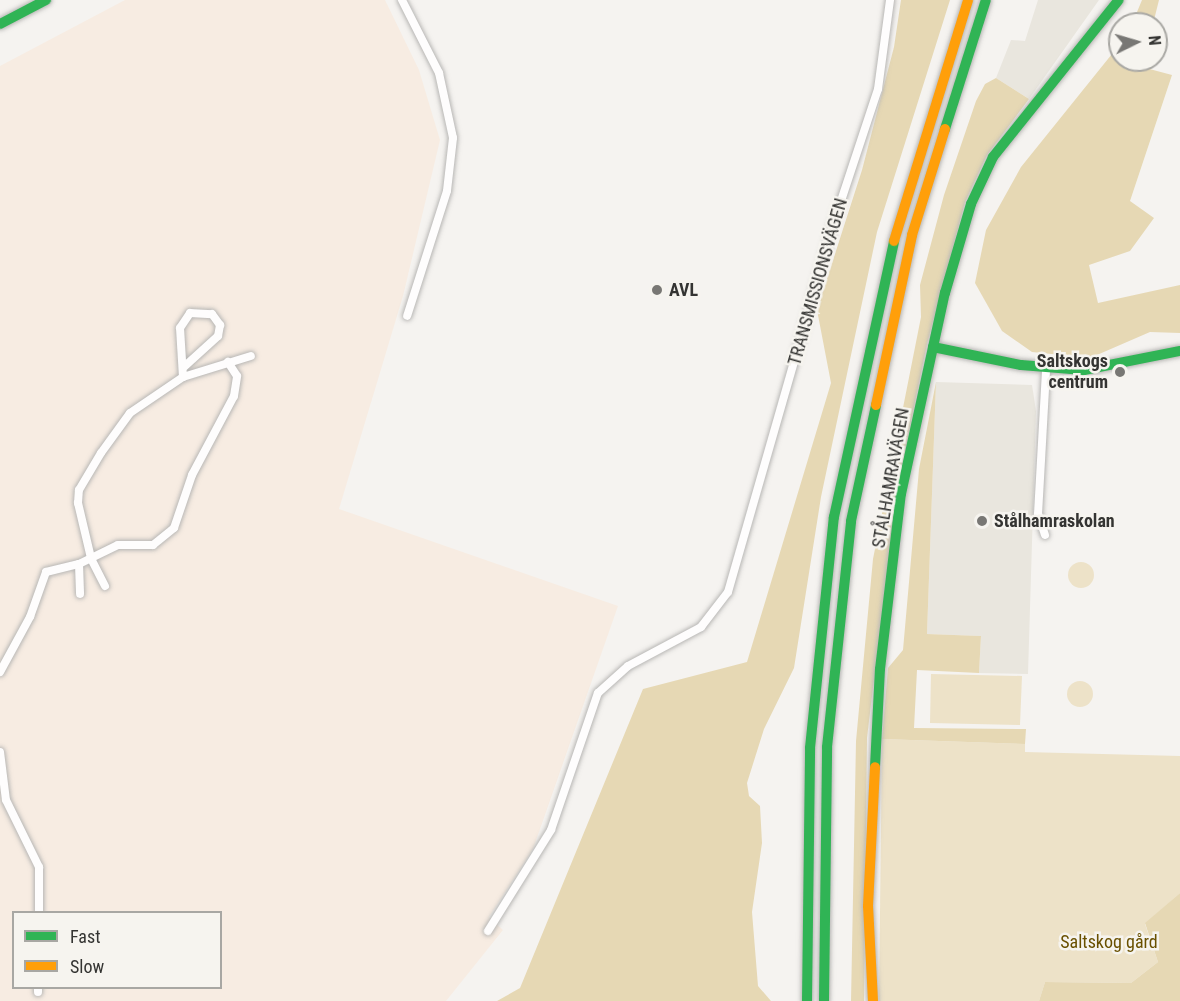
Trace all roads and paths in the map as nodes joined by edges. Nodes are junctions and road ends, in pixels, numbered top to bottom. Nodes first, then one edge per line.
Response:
1 (46, 0) edge
2 (402, 0) edge
3 (890, 0) edge
4 (968, 0) edge
5 (986, 0) edge
6 (1115, 3) edge
7 (0, 24) edge
8 (407, 316) dead end
9 (933, 347) junction
10 (1180, 351) edge
11 (251, 356) dead end
12 (228, 362) junction
13 (185, 366) junction
14 (1046, 369) junction
15 (183, 377) junction
16 (1045, 535) dead end
17 (91, 558) junction
18 (79, 564) junction
19 (105, 586) dead end
20 (80, 594) dead end
21 (0, 672) edge
22 (0, 752) edge
23 (39, 911) edge
24 (488, 931) dead end
25 (807, 1001) edge
26 (824, 1001) edge
27 (873, 1001) edge

1 - 7 main road
2 - 8 street
3 - 24 street, TRANSMISSIONSVÄGEN
4 - 25 main road
5 - 26 main road
6 - 9 main road, STÅLHAMRAVÄGEN
9 - 14 main road
9 - 27 main road, STÅLHAMRAVÄGEN
10 - 14 main road
11 - 12 street
12 - 15 street
12 - 17 street
13 - 13 street
13 - 15 street
14 - 16 street
15 - 17 street
17 - 18 street
17 - 19 street
18 - 20 street
18 - 21 street
22 - 23 street

